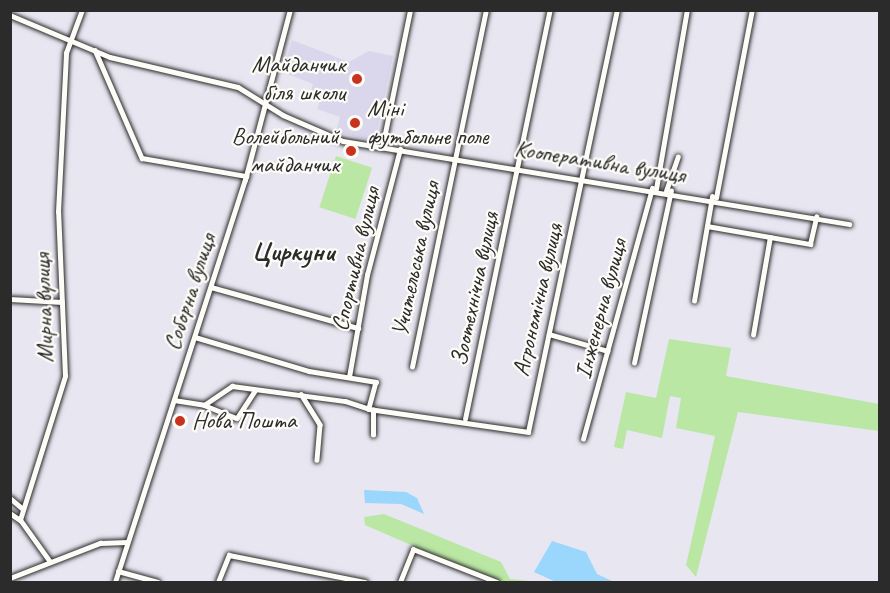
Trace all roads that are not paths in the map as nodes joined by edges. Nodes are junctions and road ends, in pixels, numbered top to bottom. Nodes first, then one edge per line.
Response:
1 (82, 10) edge
2 (290, 10) edge
3 (410, 10) edge
4 (486, 10) edge
5 (550, 10) edge
6 (617, 10) edge
7 (687, 10) edge
8 (752, 10) edge
9 (10, 15) edge
10 (72, 37) junction
11 (95, 50) junction
12 (265, 106) junction
13 (382, 148) junction
14 (400, 149) junction
15 (678, 157) dead end
16 (455, 158) junction
17 (520, 167) junction
18 (246, 176) junction
19 (582, 177) junction
20 (654, 189) junction
21 (668, 191) junction
22 (746, 196) dead end
23 (714, 198) junction
24 (780, 201) dead end
25 (745, 204) junction
26 (779, 210) junction
27 (816, 217) junction
28 (849, 224) dead end
29 (707, 226) junction
30 (770, 237) junction
31 (211, 287) junction
32 (10, 299) edge
33 (694, 301) dead end
34 (62, 302) junction
35 (358, 328) junction
36 (549, 334) junction
37 (753, 335) dead end
38 (195, 337) junction
39 (609, 351) junction
40 (634, 363) dead end
41 (412, 367) dead end
42 (349, 377) junction
43 (255, 390) junction
44 (301, 394) junction
45 (174, 400) junction
46 (204, 405) junction
47 (371, 410) junction
48 (465, 419) junction
49 (373, 435) dead end
50 (584, 439) dead end
51 (316, 460) dead end
52 (10, 498) edge
53 (22, 508) junction
54 (10, 513) edge
55 (20, 520) junction
56 (127, 542) junction
57 (50, 562) junction
58 (118, 571) junction
59 (10, 578) edge
60 (487, 581) edge
61 (115, 582) edge
62 (158, 582) edge
63 (218, 582) edge
64 (365, 582) edge
65 (400, 582) edge
66 (497, 582) edge

1 - 10 street, Мирна вулиця
2 - 12 street, Соборна вулиця
3 - 13 street
4 - 16 street, Учительська вулиця
5 - 17 street, Зоотехнічна вулиця
6 - 19 street, Агрономічна вулиця
7 - 20 street, Інженерна вулиця
8 - 23 street
9 - 10 street, Кооперативна вулиця
10 - 11 street, Кооперативна вулиця
10 - 34 street, Мирна вулиця
11 - 12 street, Кооперативна вулиця
11 - 18 street
12 - 13 street, Кооперативна вулиця
12 - 18 street, Соборна вулиця
13 - 14 street, Кооперативна вулиця
14 - 16 street, Кооперативна вулиця
14 - 35 street, Спортивна вулиця
15 - 21 street
16 - 17 street, Кооперативна вулиця
16 - 41 street, Учительська вулиця
17 - 19 street, Кооперативна вулиця
17 - 48 street, Зоотехнічна вулиця
18 - 31 street, Соборна вулиця
19 - 20 street, Кооперативна вулиця
19 - 36 street, Агрономічна вулиця
20 - 21 street, Кооперативна вулиця
20 - 39 street, Інженерна вулиця
21 - 23 street, Кооперативна вулиця
21 - 40 street
22 - 25 street
23 - 25 street, Кооперативна вулиця
23 - 29 street
24 - 26 street
25 - 26 street, Кооперативна вулиця
26 - 27 street, Кооперативна вулиця
27 - 28 street, Кооперативна вулиця
27 - 30 street
29 - 30 street
29 - 33 street
30 - 37 street
31 - 35 street
31 - 38 street, Соборна вулиця
32 - 34 street
34 - 53 street, Мирна вулиця
35 - 42 street, Спортивна вулиця
36 - 39 street
36 - 48 street, Агрономічна вулиця
38 - 42 street
38 - 45 street, Соборна вулиця
39 - 50 street, Інженерна вулиця
42 - 47 street
43 - 44 street
43 - 46 street
43 - 46 street
44 - 47 street
44 - 51 street
45 - 46 street
45 - 56 street, Соборна вулиця
47 - 48 street
47 - 49 street
52 - 53 street
53 - 55 street, Мирна вулиця
54 - 55 street
55 - 57 street
56 - 57 street
56 - 58 street, Соборна вулиця
57 - 59 street
58 - 61 street, Соборна вулиця
58 - 62 street
60 - 65 street
60 - 66 street
63 - 64 street

